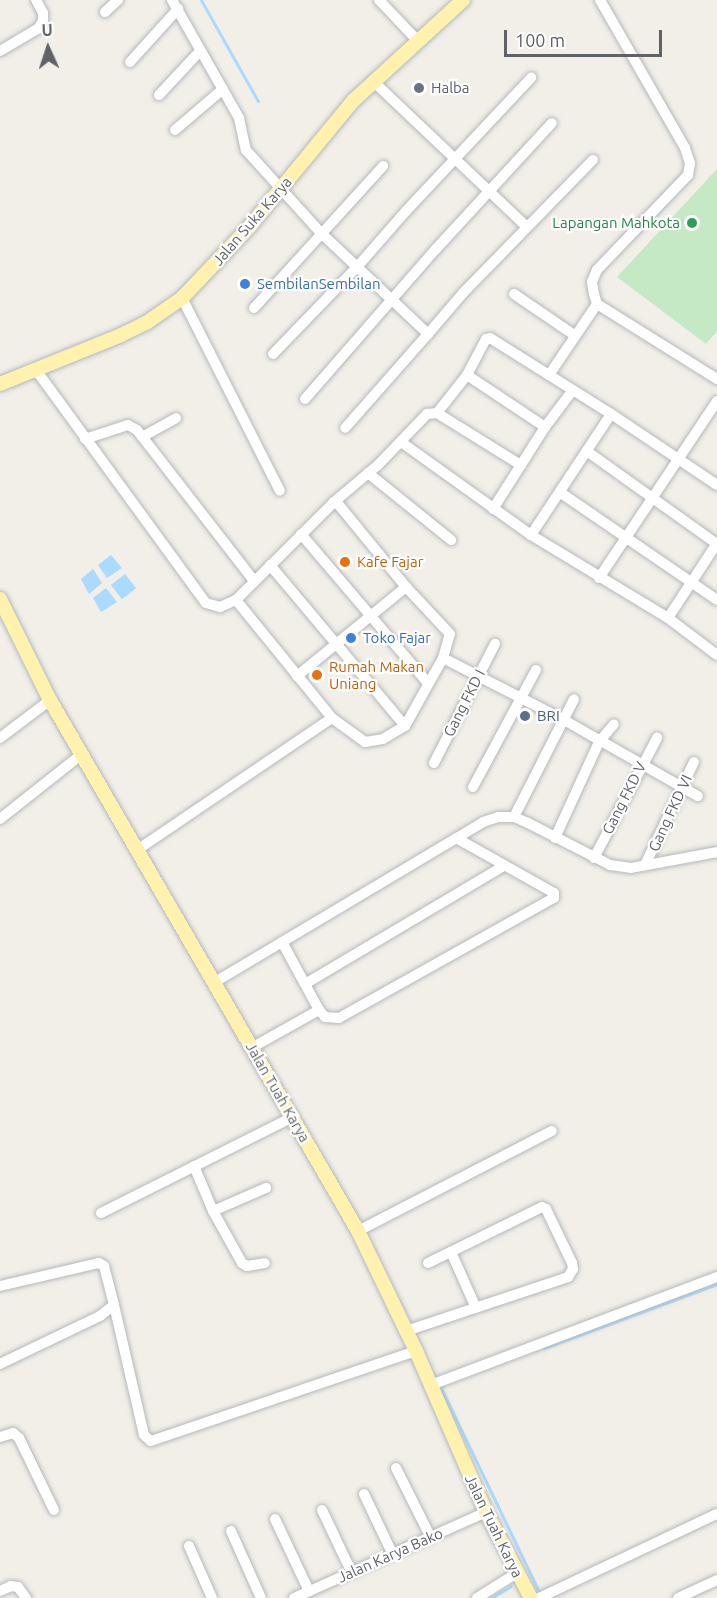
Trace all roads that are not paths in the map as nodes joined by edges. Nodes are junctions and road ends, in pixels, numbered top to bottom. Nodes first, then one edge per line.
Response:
1 (36, 0) edge
2 (118, 0) edge
3 (379, 0) edge
4 (463, 0) edge
5 (600, 0) edge
6 (175, 5) edge
7 (105, 12) dead end
8 (417, 40) junction
9 (0, 51) edge
10 (200, 51) junction
11 (130, 62) dead end
12 (531, 78) dead end
13 (373, 81) junction
14 (224, 88) junction
15 (159, 95) dead end
16 (552, 123) dead end
17 (175, 130) dead end
18 (456, 158) junction
19 (593, 160) dead end
20 (383, 166) dead end
21 (280, 189) junction
22 (489, 190) junction
23 (526, 226) junction
24 (321, 232) junction
25 (358, 266) junction
26 (513, 294) dead end
27 (182, 298) junction
28 (392, 301) junction
29 (597, 304) junction
30 (254, 308) dead end
31 (428, 334) junction
32 (574, 335) junction
33 (273, 354) dead end
34 (36, 370) junction
35 (467, 375) junction
36 (549, 375) junction
37 (717, 379) edge
38 (0, 384) edge
39 (573, 390) junction
40 (305, 399) dead end
41 (717, 401) edge
42 (437, 412) junction
43 (611, 414) junction
44 (176, 418) dead end
45 (545, 427) junction
46 (345, 428) dead end
47 (142, 436) junction
48 (85, 439) junction
49 (401, 442) junction
50 (588, 452) junction
51 (677, 461) junction
52 (521, 465) junction
53 (368, 473) junction
54 (717, 485) edge
55 (280, 491) dead end
56 (561, 493) junction
57 (652, 498) junction
58 (334, 502) junction
59 (494, 509) junction
60 (301, 534) junction
61 (531, 535) junction
62 (625, 538) junction
63 (451, 540) dead end
64 (717, 543) edge
65 (270, 565) junction
66 (598, 578) junction
67 (254, 582) junction
68 (692, 582) junction
69 (406, 587) junction
70 (0, 598) edge
71 (236, 600) junction
72 (717, 600) edge
73 (372, 616) junction
74 (668, 618) junction
75 (495, 644) dead end
76 (337, 646) junction
77 (717, 654) edge
78 (443, 658) junction
79 (536, 670) dead end
80 (297, 676) junction
81 (478, 676) junction
82 (428, 683) junction
83 (520, 698) junction
84 (574, 699) dead end
85 (50, 700) junction
86 (332, 718) junction
87 (564, 720) junction
88 (614, 724) dead end
89 (405, 726) junction
90 (0, 738) edge
91 (657, 738) dead end
92 (599, 742) junction
93 (82, 754) junction
94 (694, 762) dead end
95 (434, 763) dead end
96 (640, 766) junction
97 (473, 788) dead end
98 (681, 788) junction
99 (698, 796) dead end
100 (514, 817) junction
101 (0, 819) edge
102 (456, 838) junction
103 (555, 838) junction
104 (137, 850) junction
105 (717, 852) edge
106 (594, 858) junction
107 (645, 865) junction
108 (504, 866) junction
109 (282, 942) junction
110 (214, 982) junction
111 (305, 984) junction
112 (319, 1010) junction
113 (253, 1047) junction
114 (293, 1118) junction
115 (552, 1131) dead end
116 (195, 1167) junction
117 (266, 1188) dead end
118 (213, 1211) junction
119 (101, 1213) dead end
120 (358, 1231) junction
121 (451, 1252) junction
122 (265, 1263) dead end
123 (428, 1263) dead end
124 (717, 1277) edge
125 (0, 1286) edge
126 (114, 1305) junction
127 (476, 1308) junction
128 (406, 1331) junction
129 (416, 1351) junction
130 (0, 1363) edge
131 (431, 1384) junction
132 (3, 1434) edge
133 (396, 1468) dead end
134 (364, 1494) dead end
135 (54, 1510) dead end
136 (321, 1510) dead end
137 (486, 1512) junction
138 (717, 1514) edge
139 (275, 1519) dead end
140 (231, 1532) dead end
141 (430, 1536) junction
142 (189, 1546) dead end
143 (392, 1553) junction
144 (351, 1571) junction
145 (517, 1573) junction
146 (717, 1580) edge
147 (309, 1591) junction
148 (0, 1592) edge
149 (26, 1598) edge
150 (212, 1598) edge
151 (261, 1598) edge
152 (294, 1598) edge
153 (477, 1598) edge
154 (531, 1598) edge
155 (539, 1598) edge
156 (678, 1598) edge

1 - 9 street
2 - 7 street
3 - 8 street
4 - 8 main road, Jalan Suka Karya
5 - 29 street
6 - 10 street
6 - 11 street
8 - 13 main road, Jalan Suka Karya
10 - 14 street
10 - 15 street
12 - 18 street
13 - 18 street
13 - 21 main road, Jalan Suka Karya
14 - 17 street
14 - 21 street
16 - 22 street
18 - 22 street
18 - 25 street
19 - 23 street
20 - 24 street
21 - 24 street
21 - 27 main road, Jalan Suka Karya
22 - 23 street
22 - 28 street
23 - 31 street
24 - 25 street
24 - 30 street
25 - 28 street
25 - 33 street
26 - 32 street
27 - 34 main road, Jalan Suka Karya
27 - 55 street
28 - 31 street
28 - 40 street
29 - 32 street
29 - 37 street
31 - 46 street
32 - 36 street
34 - 38 main road, Jalan Suka Karya
34 - 48 street
35 - 36 street
35 - 42 street
35 - 45 street
36 - 39 street
39 - 43 street
39 - 45 street
41 - 51 street
42 - 49 street
42 - 52 street
43 - 50 street
43 - 51 street
44 - 47 street
45 - 52 street
47 - 48 street
47 - 67 street
48 - 71 street
49 - 53 street
49 - 59 street
50 - 56 street
50 - 57 street
51 - 54 street
51 - 57 street
52 - 59 street
53 - 58 street
53 - 63 street
56 - 61 street
56 - 62 street
57 - 62 street
57 - 64 street
58 - 60 street
58 - 69 street
59 - 61 street
60 - 65 street
60 - 73 street
61 - 66 street
62 - 66 street
62 - 68 street
64 - 68 street
65 - 67 street
65 - 76 street
66 - 74 street
67 - 71 street
68 - 72 street
68 - 74 street
69 - 73 street
69 - 78 street
70 - 85 main road, Jalan Tuah Karya
71 - 80 street
73 - 76 street
73 - 82 street
74 - 77 street
75 - 81 street, Gang FKD I
76 - 80 street
76 - 89 street
78 - 81 street
78 - 82 street
79 - 83 street
80 - 86 street
81 - 83 street
81 - 95 street, Gang FKD I
82 - 89 street
83 - 87 street
83 - 97 street
84 - 87 street
85 - 90 street
85 - 93 main road, Jalan Tuah Karya
86 - 89 street
86 - 104 street
87 - 92 street
87 - 100 street
88 - 92 street
91 - 96 street, Gang FKD V
92 - 96 street
92 - 103 street
93 - 101 street
93 - 104 main road, Jalan Tuah Karya
94 - 98 street, Gang FKD VI
96 - 98 street
96 - 106 street, Gang FKD V
98 - 99 street
98 - 107 street, Gang FKD VI
100 - 102 street
100 - 103 street
102 - 108 street
102 - 109 street
103 - 106 street
104 - 110 main road, Jalan Tuah Karya
105 - 107 street
106 - 107 street
108 - 111 street
108 - 112 street
109 - 110 street
109 - 111 street
110 - 113 main road, Jalan Tuah Karya
111 - 112 street
112 - 113 street
113 - 114 main road, Jalan Tuah Karya
114 - 116 street
114 - 120 main road, Jalan Tuah Karya
115 - 120 street
116 - 118 street
116 - 119 street
117 - 118 street
118 - 122 street
120 - 128 main road, Jalan Tuah Karya
121 - 123 street
121 - 127 street
121 - 127 street
124 - 131 street
125 - 126 street
126 - 129 street
126 - 130 street
127 - 128 street
128 - 129 main road, Jalan Tuah Karya
129 - 131 main road, Jalan Tuah Karya
131 - 137 main road, Jalan Tuah Karya
132 - 135 street
133 - 141 street
134 - 143 street
136 - 144 street
137 - 141 street, Jalan Karya Bako
137 - 145 main road, Jalan Tuah Karya
138 - 155 street
139 - 147 street
140 - 151 street
141 - 143 street, Jalan Karya Bako
142 - 150 street
143 - 144 street, Jalan Karya Bako
144 - 147 street, Jalan Karya Bako
145 - 153 street
145 - 154 main road, Jalan Tuah Karya
146 - 156 street
147 - 152 street, Jalan Karya Bako
148 - 149 street

